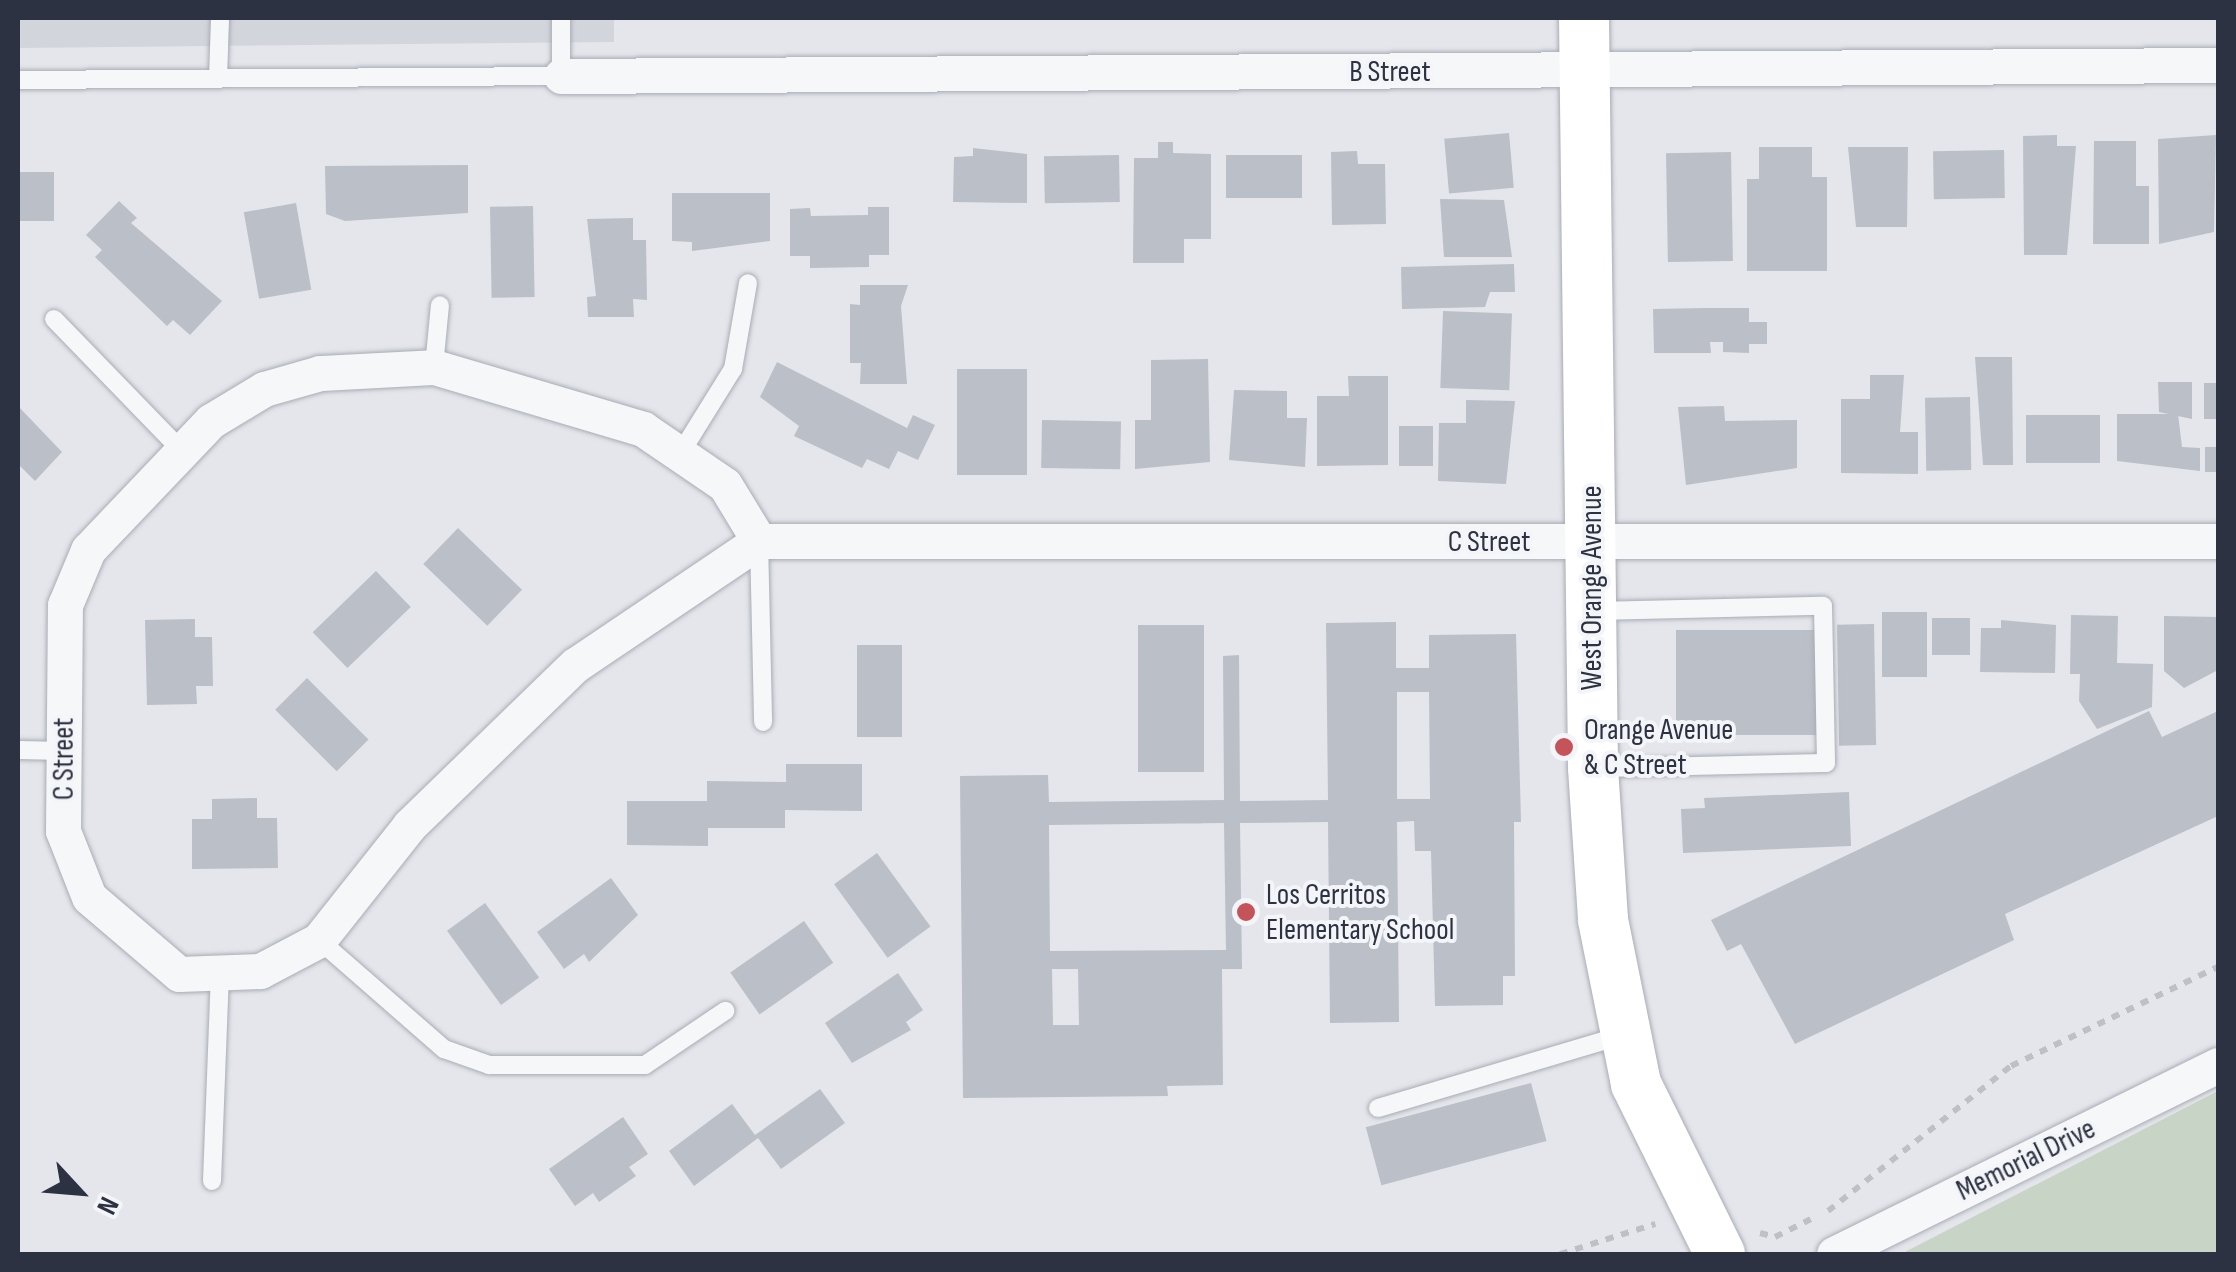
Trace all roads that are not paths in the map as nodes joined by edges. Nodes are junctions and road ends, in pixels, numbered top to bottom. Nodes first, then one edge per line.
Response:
1 (220, 18) edge
2 (560, 18) edge
3 (1584, 18) edge
4 (2218, 65) edge
5 (1585, 72) junction
6 (561, 76) junction
7 (218, 79) junction
8 (18, 80) edge
9 (748, 283) dead end
10 (440, 306) dead end
11 (54, 319) dead end
12 (434, 367) junction
13 (182, 451) junction
14 (680, 454) junction
15 (759, 541) junction
16 (2218, 541) edge
17 (1593, 542) junction
18 (1593, 611) junction
19 (763, 722) dead end
20 (18, 750) edge
21 (64, 751) junction
22 (1593, 768) junction
23 (318, 940) junction
24 (220, 973) junction
25 (725, 1011) dead end
26 (1623, 1035) junction
27 (2218, 1065) edge
28 (1378, 1108) dead end
29 (212, 1181) dead end
30 (1734, 1237) edge
31 (1834, 1254) edge

1 - 7 lane
2 - 6 lane
3 - 5 street, West Orange Avenue
4 - 5 street, B Street
5 - 6 street, B Street
5 - 17 street, West Orange Avenue
6 - 7 lane
7 - 8 lane
9 - 14 lane
10 - 12 lane
11 - 13 lane
12 - 13 street, C Street
12 - 14 street, C Street
13 - 21 street, C Street
14 - 15 street, C Street
15 - 17 street, C Street
15 - 19 lane
15 - 23 street, C Street
16 - 17 street, C Street
17 - 18 street, West Orange Avenue
18 - 22 street, West Orange Avenue
18 - 22 lane
20 - 21 lane
21 - 24 street, C Street
22 - 26 street, West Orange Avenue
23 - 24 street, C Street
23 - 25 lane
24 - 29 lane
26 - 28 lane
26 - 30 street, West Orange Avenue
27 - 31 street, Memorial Drive

